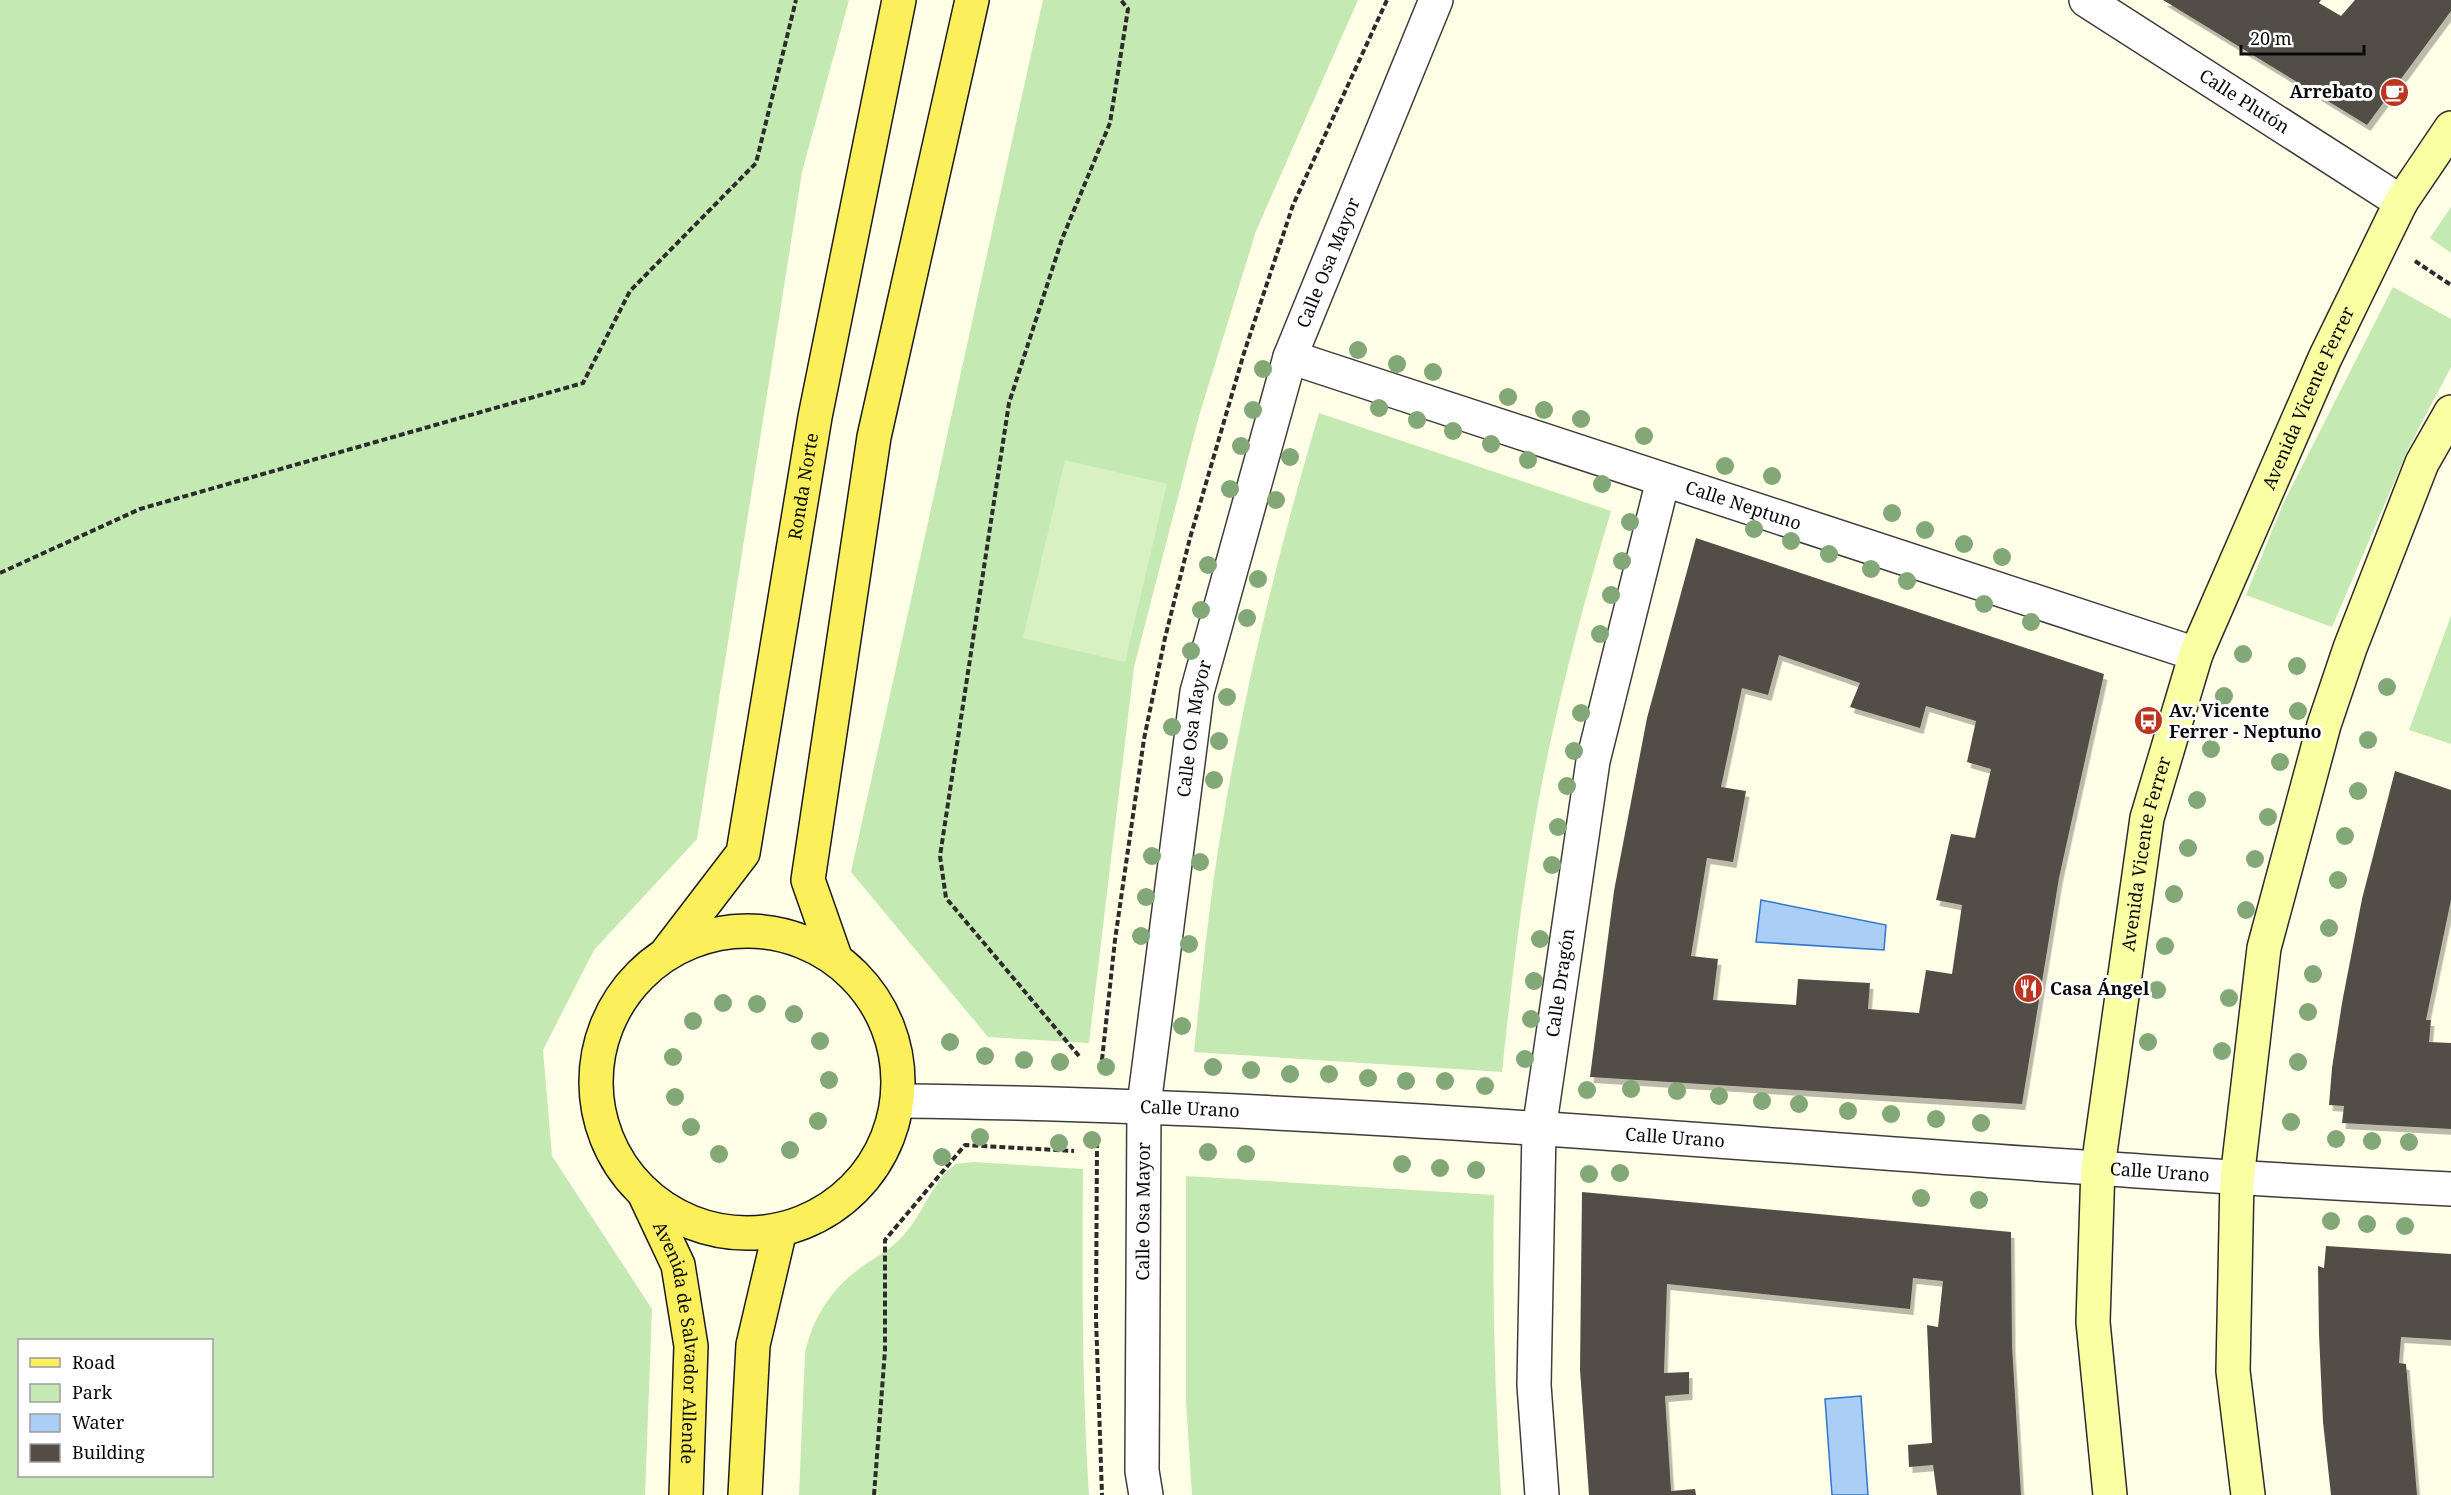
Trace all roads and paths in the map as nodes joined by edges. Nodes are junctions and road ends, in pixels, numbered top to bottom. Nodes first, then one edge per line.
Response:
1 (796, 0) edge
2 (899, 0) edge
3 (972, 0) edge
4 (1121, 0) edge
5 (1436, 0) edge
6 (2086, 0) edge
7 (2451, 128) edge
8 (2401, 202) junction
9 (1290, 357) junction
10 (2451, 412) edge
11 (1663, 480) junction
12 (0, 573) edge
13 (2196, 654) junction
14 (668, 951) junction
15 (835, 957) junction
16 (1079, 1056) dead end
17 (898, 1101) junction
18 (1144, 1106) junction
19 (1539, 1130) junction
20 (1074, 1150) dead end
21 (2098, 1167) junction
22 (2237, 1179) junction
23 (2451, 1189) edge
24 (645, 1195) junction
25 (780, 1230) junction
26 (686, 1495) edge
27 (745, 1495) edge
28 (874, 1495) edge
29 (1146, 1495) edge
30 (1542, 1495) edge
31 (2110, 1495) edge
32 (2248, 1495) edge

1 - 12 path
2 - 14 main road, Ronda Norte
3 - 15 main road
4 - 16 path
5 - 9 street, Calle Osa Mayor
6 - 8 street, Calle Plutón
7 - 8 main road, Avenida Vicente Ferrer
8 - 13 main road, Avenida Vicente Ferrer
9 - 11 street, Calle Neptuno
9 - 18 street, Calle Osa Mayor
10 - 22 main road
11 - 13 street, Calle Neptuno
11 - 19 street, Calle Dragón
13 - 21 main road, Avenida Vicente Ferrer
14 - 15 main road
14 - 24 main road
15 - 17 main road
17 - 18 street, Calle Urano
17 - 25 main road
18 - 19 street, Calle Urano
18 - 29 street, Calle Osa Mayor
19 - 21 street, Calle Urano
19 - 30 street, Calle Dragón
20 - 28 path
21 - 22 street, Calle Urano
21 - 31 main road, Avenida Vicente Ferrer
22 - 23 street, Calle Urano
22 - 32 main road
24 - 25 main road
24 - 26 main road, Avenida de Salvador Allende
25 - 27 main road

